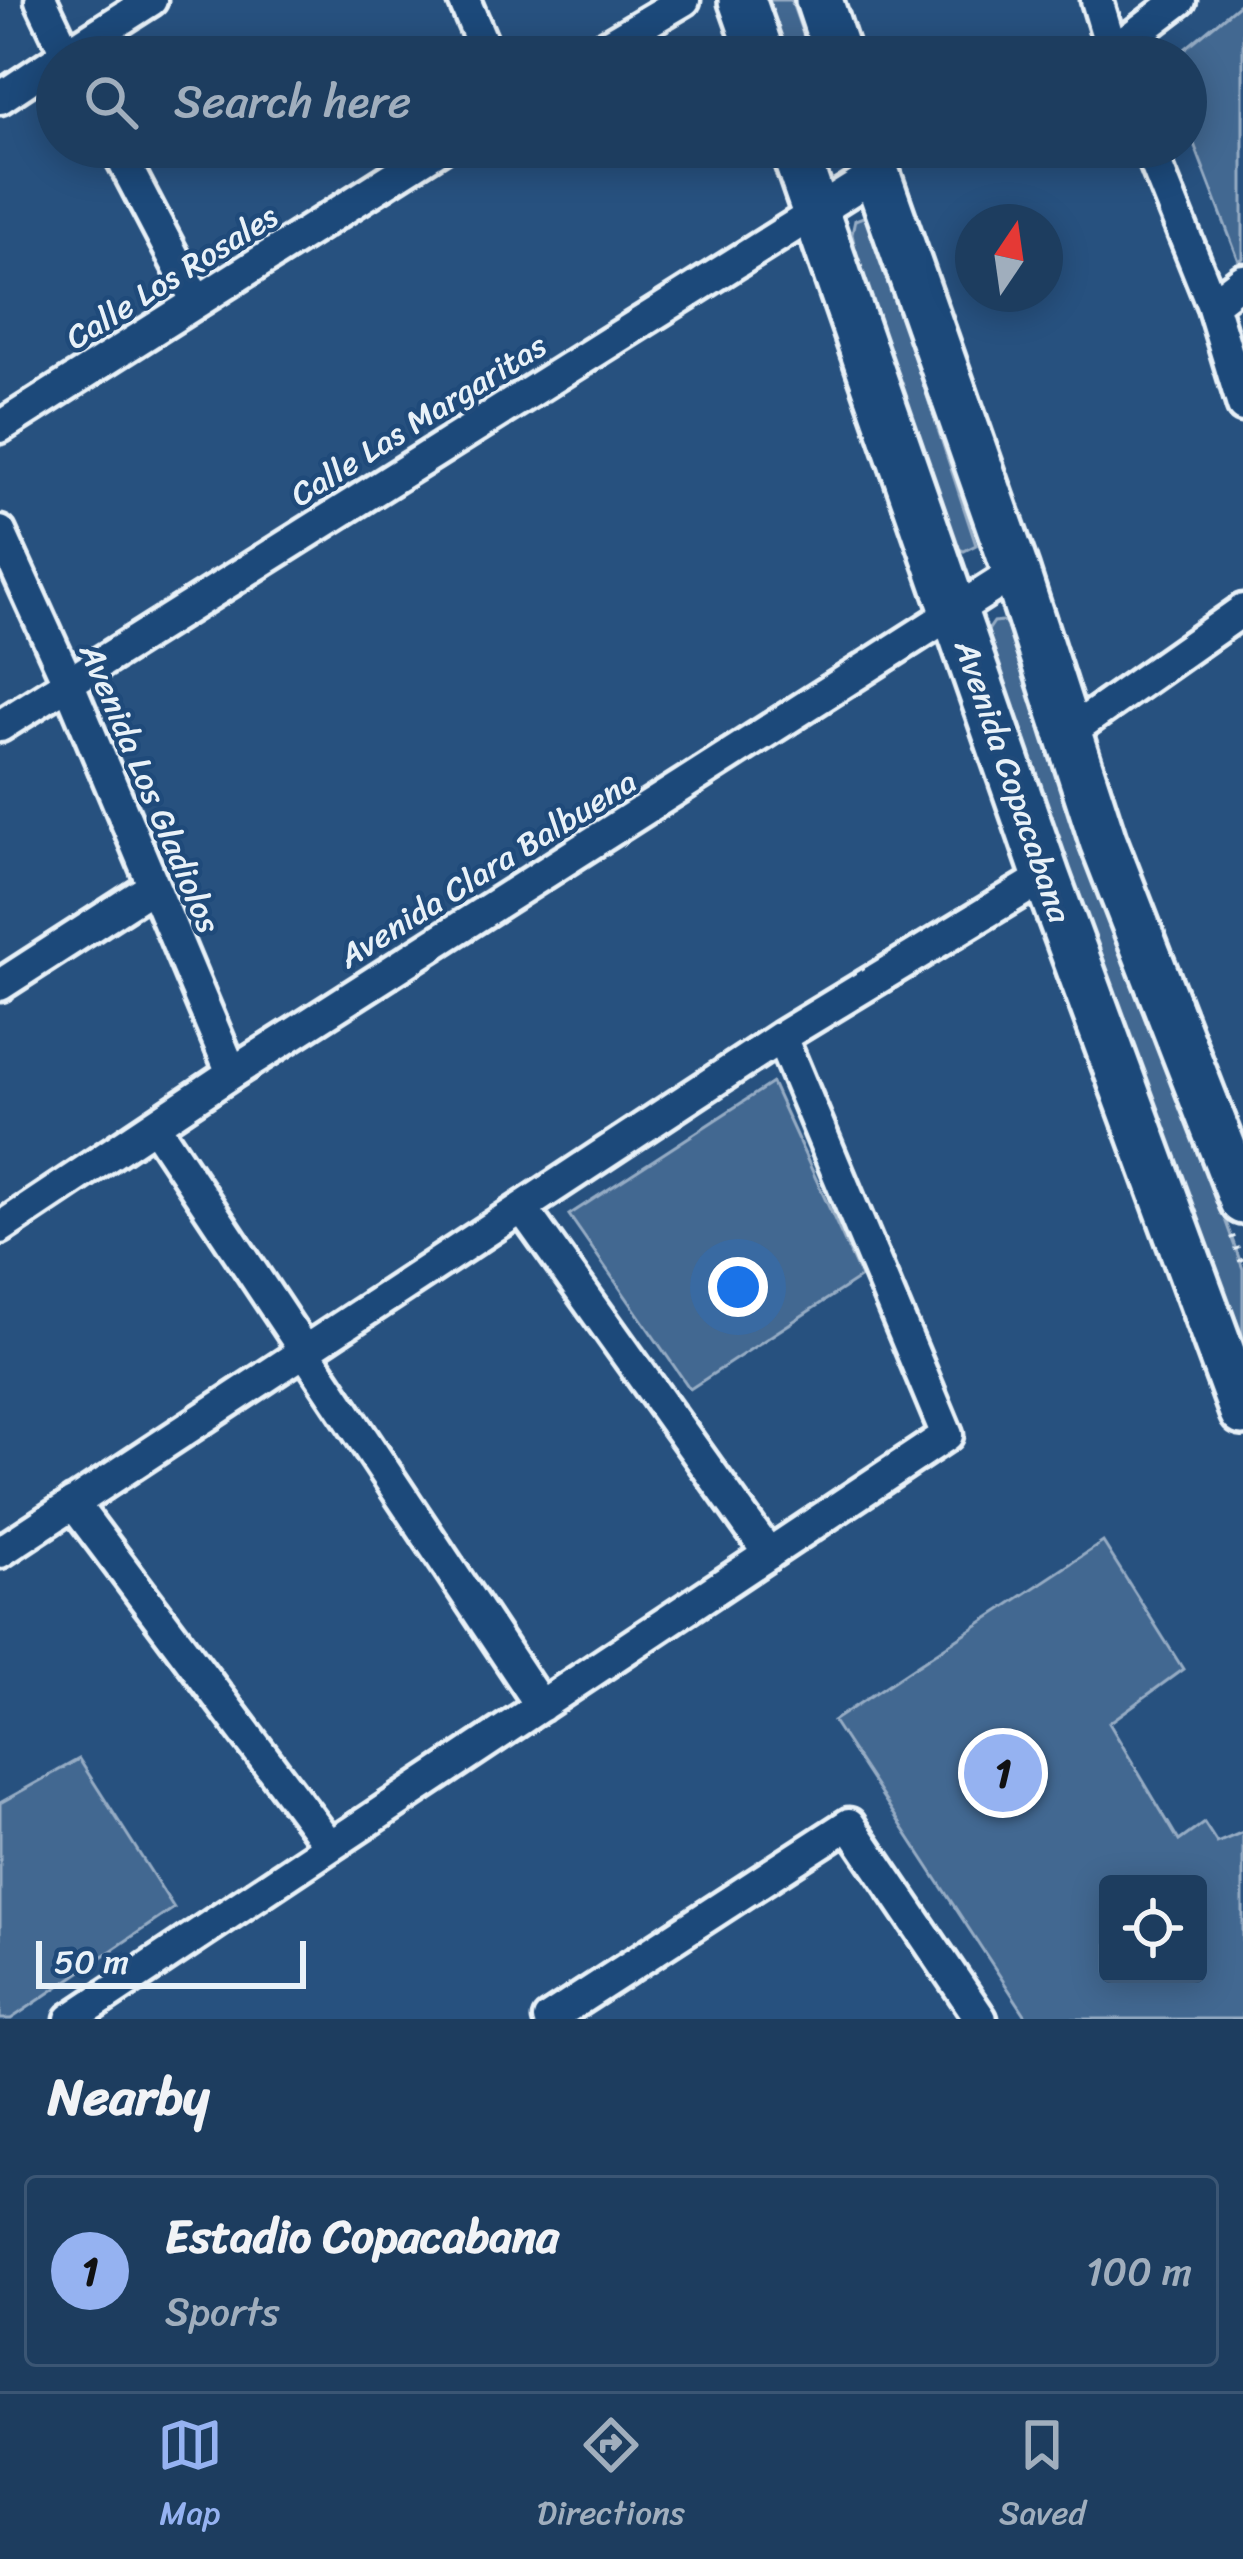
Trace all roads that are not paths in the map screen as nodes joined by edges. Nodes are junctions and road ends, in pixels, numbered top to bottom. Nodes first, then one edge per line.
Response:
1 (41, 0) edge
2 (151, 0) edge
3 (464, 0) edge
4 (684, 0) edge
5 (742, 0) edge
6 (818, 0) edge
7 (1097, 0) edge
8 (1180, 0) edge
9 (55, 36) edge
10 (95, 36) edge
11 (479, 36) edge
12 (623, 36) edge
13 (755, 36) edge
14 (831, 36) edge
15 (1104, 36) edge
16 (1132, 36) edge
17 (36, 75) edge
18 (0, 98) edge
19 (127, 168) edge
20 (408, 168) edge
21 (800, 168) edge
22 (863, 168) edge
23 (873, 168) edge
24 (1157, 168) edge
25 (815, 212) junction
26 (1243, 280) edge
27 (197, 302) junction
28 (1212, 304) junction
29 (1243, 406) edge
30 (0, 427) edge
31 (0, 532) edge
32 (1016, 572) junction
33 (1243, 610) edge
34 (955, 613) junction
35 (68, 682) junction
36 (0, 726) edge
37 (1067, 734) junction
38 (1046, 876) junction
39 (152, 887) junction
40 (0, 985) edge
41 (781, 1037) junction
42 (232, 1073) junction
43 (154, 1125) junction
44 (1239, 1180) edge
45 (522, 1208) junction
46 (0, 1228) edge
47 (304, 1351) junction
48 (1243, 1412) edge
49 (73, 1503) junction
50 (0, 1552) edge
51 (769, 1554) junction
52 (542, 1706) junction
53 (330, 1846) junction
54 (972, 2016) edge
55 (71, 2019) edge
56 (549, 2019) edge

1 - 9 street
2 - 10 street
3 - 11 street
4 - 12 street
5 - 13 main road
6 - 14 main road
7 - 15 street
8 - 16 street
17 - 18 street
19 - 27 street
20 - 27 street, Calle Los Rosales
21 - 25 main road, Avenida Copacabana
22 - 25 street, Calle Las Margaritas
23 - 32 main road, Avenida Copacabana
24 - 28 street
25 - 34 main road, Avenida Copacabana
25 - 35 street, Calle Las Margaritas
26 - 28 street
27 - 30 street, Calle Los Rosales
28 - 29 street
31 - 35 street, Avenida Los Gladiolos
32 - 34 street, Avenida Clara Balbuena
32 - 37 main road, Avenida Copacabana
33 - 37 street
34 - 38 main road, Avenida Copacabana
34 - 42 street, Avenida Clara Balbuena
35 - 36 street, Calle Las Margaritas
35 - 39 street, Avenida Los Gladiolos
37 - 44 main road, Avenida Copacabana
38 - 41 street
38 - 48 main road, Avenida Copacabana
39 - 40 street
39 - 42 street, Avenida Los Gladiolos
41 - 45 street
41 - 51 street
42 - 43 street, Avenida Clara Balbuena
43 - 46 street, Avenida Clara Balbuena
43 - 47 street
45 - 47 street
45 - 51 street
47 - 49 street
47 - 52 street
49 - 50 street
49 - 53 street
51 - 52 street
52 - 53 street
53 - 55 street
54 - 56 street

